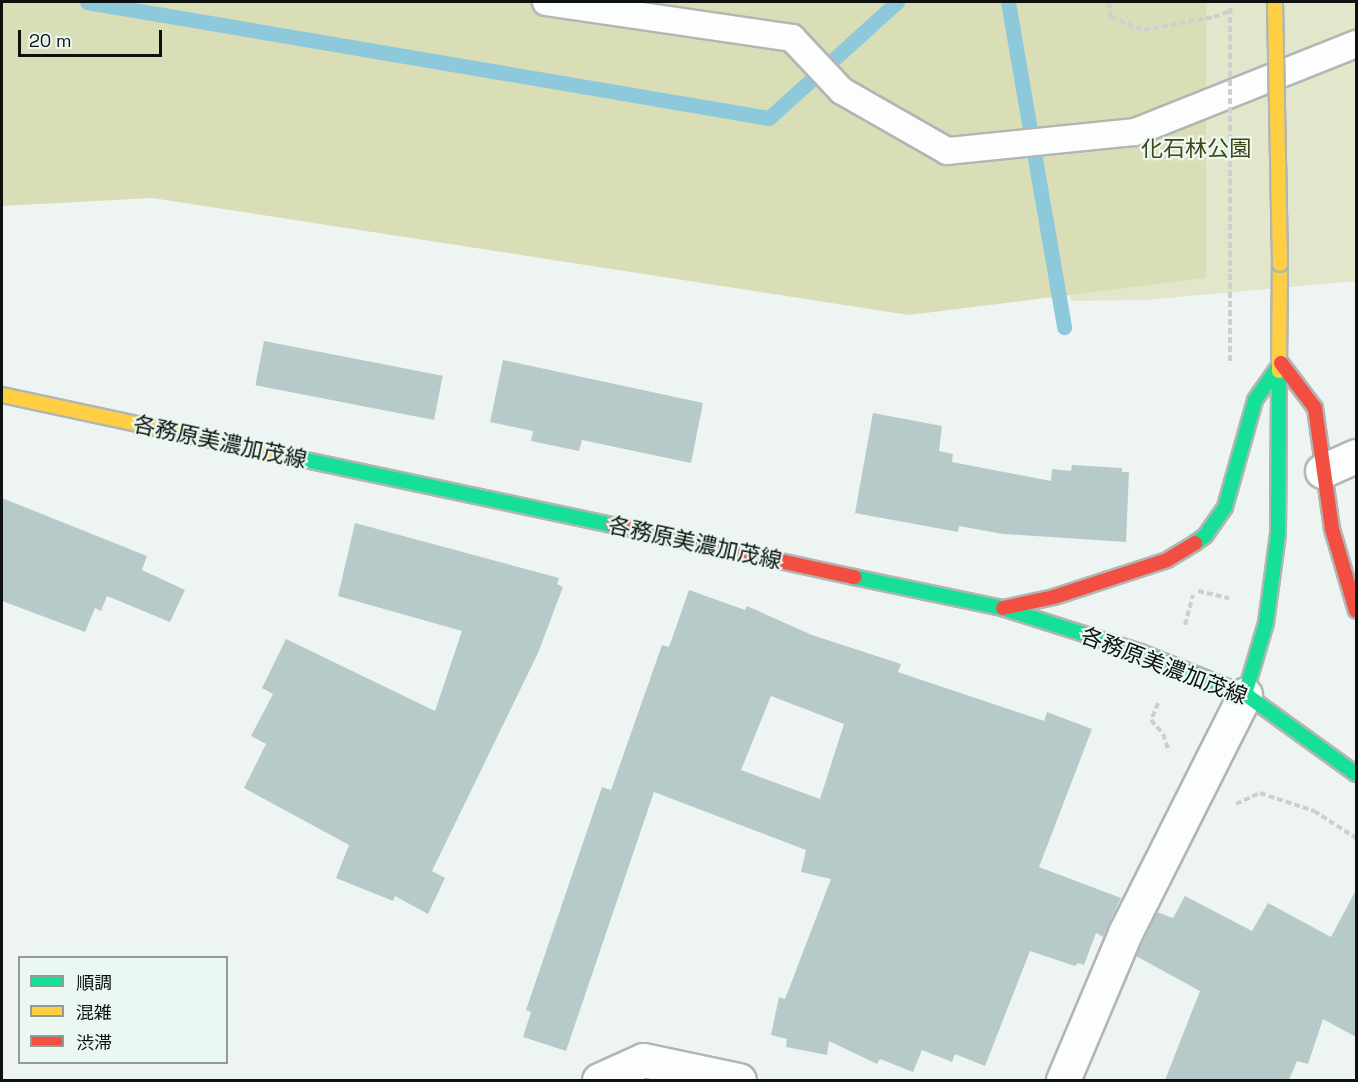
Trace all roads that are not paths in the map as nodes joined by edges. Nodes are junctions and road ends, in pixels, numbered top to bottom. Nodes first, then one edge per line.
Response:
1 (546, 2) edge
2 (1275, 2) edge
3 (1356, 44) edge
4 (1281, 363) junction
5 (2, 395) edge
6 (1356, 456) edge
7 (1322, 471) junction
8 (1002, 608) junction
9 (1356, 611) edge
10 (1245, 694) junction
11 (1356, 774) edge
12 (599, 1080) edge
13 (739, 1080) edge
14 (1063, 1080) edge

1 - 3 lane
2 - 4 main road, bridge
4 - 7 main road
4 - 8 main road
4 - 10 main road
5 - 8 main road, 各務原美濃加茂線
6 - 7 street
7 - 9 main road
8 - 10 main road, 各務原美濃加茂線
10 - 11 main road, 各務原美濃加茂線
10 - 14 street
12 - 13 street

